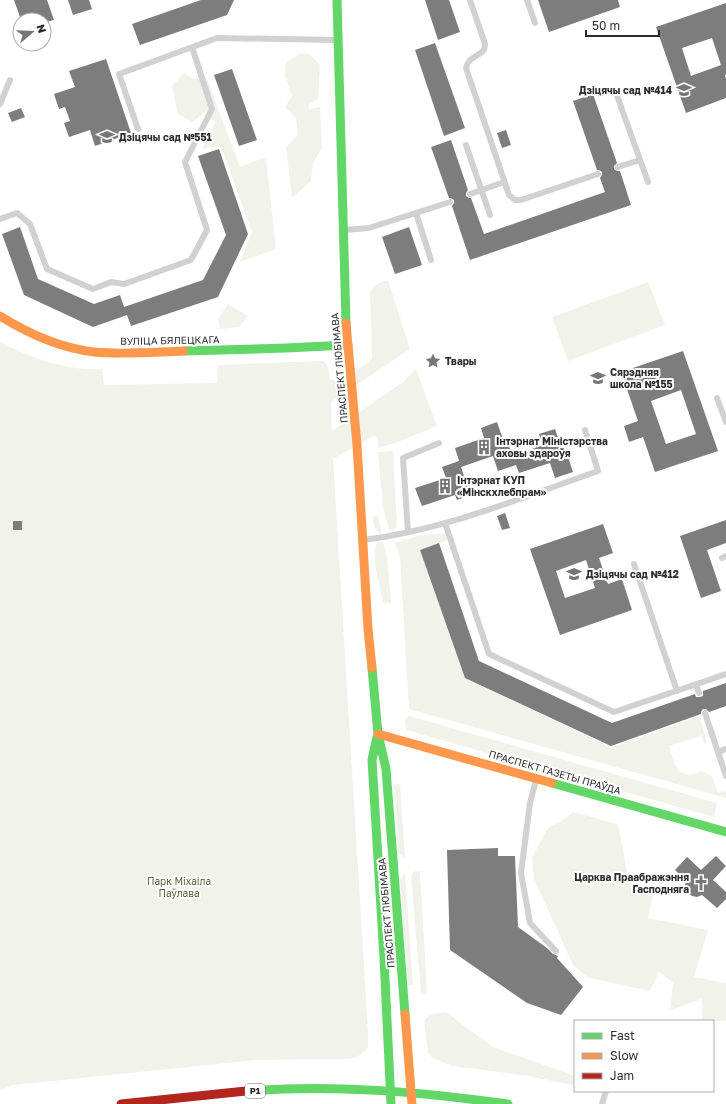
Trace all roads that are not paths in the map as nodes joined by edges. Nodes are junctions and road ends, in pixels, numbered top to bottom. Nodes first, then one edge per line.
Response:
1 (337, 0) edge
2 (470, 0) edge
3 (527, 0) edge
4 (535, 23) dead end
5 (338, 40) junction
6 (192, 47) junction
7 (10, 80) dead end
8 (615, 90) dead end
9 (0, 104) edge
10 (138, 129) dead end
11 (466, 145) dead end
12 (640, 160) junction
13 (618, 167) dead end
14 (598, 174) dead end
15 (504, 182) junction
16 (648, 182) dead end
17 (482, 190) junction
18 (470, 194) dead end
19 (450, 202) dead end
20 (416, 213) junction
21 (490, 215) dead end
22 (0, 219) edge
23 (343, 230) junction
24 (431, 260) dead end
25 (0, 316) edge
26 (348, 345) junction
27 (718, 398) dead end
28 (726, 422) edge
29 (585, 430) dead end
30 (439, 443) dead end
31 (445, 523) junction
32 (408, 532) junction
33 (362, 540) junction
34 (634, 564) dead end
35 (726, 674) edge
36 (696, 685) junction
37 (677, 691) junction
38 (699, 693) dead end
39 (705, 713) dead end
40 (378, 734) junction
41 (726, 749) edge
42 (718, 752) junction
43 (726, 776) edge
44 (536, 778) junction
45 (726, 832) edge
46 (556, 951) dead end
47 (391, 1090) junction
48 (410, 1092) junction
49 (606, 1092) edge
50 (121, 1104) edge
51 (392, 1104) edge
52 (412, 1104) edge
53 (508, 1104) edge
54 (602, 1104) edge

1 - 5 main road, ПРАСПЕКТ ЛЮБІМАВА
2 - 15 lane
3 - 4 lane
5 - 6 lane
5 - 23 main road, ПРАСПЕКТ ЛЮБІМАВА
6 - 10 lane
6 - 22 lane
7 - 9 lane
8 - 12 lane
11 - 17 lane
12 - 13 lane
12 - 16 lane
14 - 15 lane
15 - 17 lane
17 - 18 lane
17 - 21 lane
19 - 20 lane
20 - 23 lane
20 - 24 lane
23 - 26 main road, ПРАСПЕКТ ЛЮБІМАВА
25 - 26 main road, ВУЛІЦА БЯЛЕЦКАГА
26 - 33 main road, ПРАСПЕКТ ЛЮБІМАВА
27 - 28 lane
29 - 31 lane
30 - 32 lane
31 - 32 lane
31 - 37 lane
32 - 33 lane
33 - 40 main road, ПРАСПЕКТ ЛЮБІМАВА
34 - 37 lane
35 - 36 lane
36 - 37 lane
36 - 38 lane
39 - 42 lane
40 - 44 main road, ПРАСПЕКТ ГАЗЕТЫ ПРАЎДА
40 - 47 main road, ПРАСПЕКТ ЛЮБІМАВА
40 - 48 main road, ПРАСПЕКТ ЛЮБІМАВА
41 - 42 lane
42 - 43 lane
44 - 45 main road, ПРАСПЕКТ ГАЗЕТЫ ПРАЎДА
44 - 46 lane
47 - 48 main road, Р1
47 - 50 main road, Р1
47 - 51 main road, ПРАСПЕКТ ЛЮБІМАВА
48 - 52 main road, ПРАСПЕКТ ЛЮБІМАВА
48 - 53 main road, Р1
49 - 54 lane

